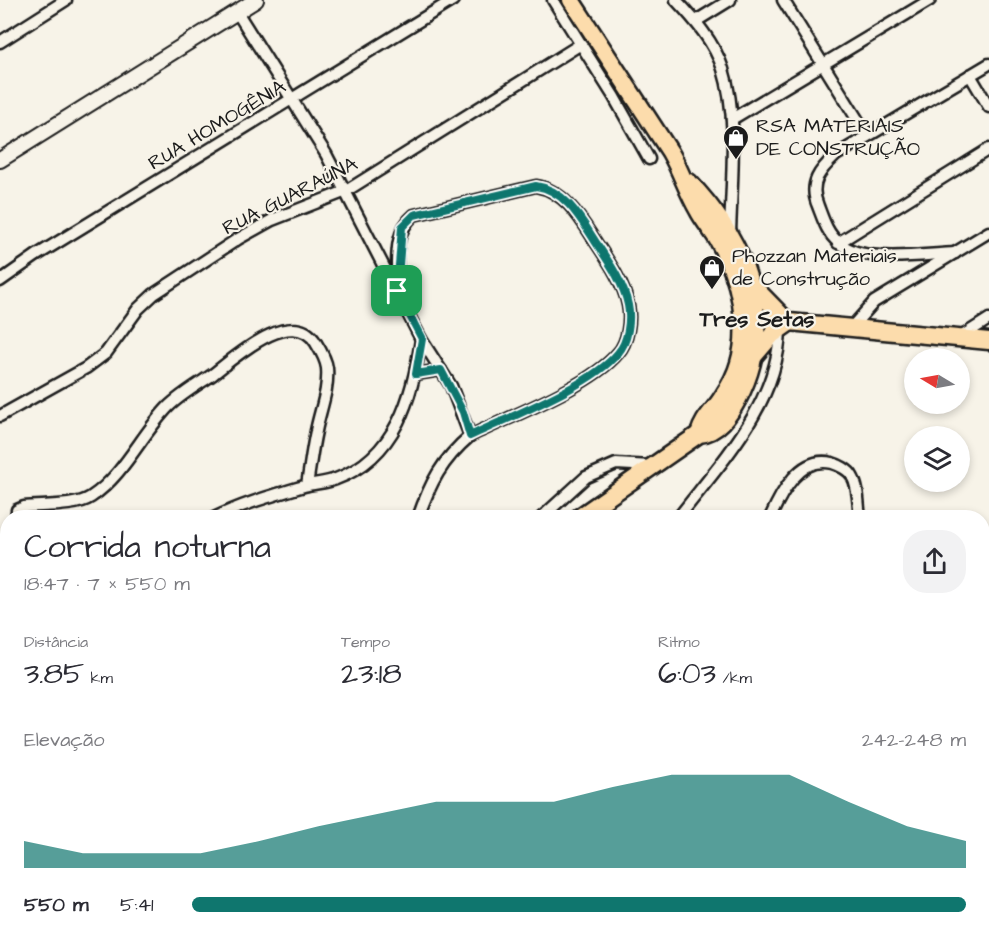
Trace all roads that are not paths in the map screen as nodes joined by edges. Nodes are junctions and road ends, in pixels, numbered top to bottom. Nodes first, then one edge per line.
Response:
1 (66, 0) edge
2 (256, 0) edge
3 (453, 0) edge
4 (552, 0) edge
5 (571, 0) edge
6 (676, 0) edge
7 (730, 0) edge
8 (783, 0) edge
9 (930, 0) edge
10 (237, 12) junction
11 (696, 21) junction
12 (0, 42) edge
13 (581, 44) junction
14 (989, 64) edge
15 (823, 65) junction
16 (970, 75) junction
17 (627, 85) junction
18 (614, 97) junction
19 (293, 100) junction
20 (989, 107) edge
21 (732, 119) junction
22 (867, 135) junction
23 (989, 149) edge
24 (649, 159) dead end
25 (0, 160) edge
26 (685, 177) junction
27 (346, 191) junction
28 (989, 232) edge
29 (730, 236) junction
30 (838, 243) junction
31 (955, 253) junction
32 (0, 281) edge
33 (397, 291) junction
34 (746, 291) junction
35 (758, 319) junction
36 (989, 319) edge
37 (785, 326) junction
38 (851, 328) junction
39 (958, 338) junction
40 (422, 339) junction
41 (989, 341) edge
42 (743, 344) junction
43 (754, 356) junction
44 (441, 370) junction
45 (416, 374) junction
46 (0, 416) edge
47 (699, 434) junction
48 (470, 436) junction
49 (651, 466) junction
50 (307, 485) junction
51 (17, 510) edge
52 (237, 510) edge
53 (421, 510) edge
54 (550, 510) edge
55 (589, 510) edge
56 (684, 510) edge
57 (774, 510) edge
58 (859, 510) edge

1 - 12 street
2 - 10 street
3 - 19 street, RUA HOMOGÊNIA
4 - 13 street
5 - 17 main road
6 - 11 street
7 - 11 street
8 - 15 street
9 - 15 street
10 - 19 street
10 - 25 street
11 - 21 street
13 - 18 street
13 - 27 street, RUA GUARAÚNA
14 - 16 street
15 - 21 street
15 - 22 street
16 - 20 street
16 - 22 street
17 - 18 street
17 - 26 main road
18 - 24 street
19 - 27 street
19 - 32 street, RUA HOMOGÊNIA
21 - 29 street
22 - 30 street
23 - 30 street
26 - 29 main road
26 - 34 main road
27 - 33 street
27 - 46 street, RUA GUARAÚNA
28 - 31 street
29 - 34 main road
30 - 31 street
31 - 38 street
33 - 40 street
33 - 48 street
34 - 35 main road
34 - 37 main road
34 - 42 main road
35 - 37 main road
35 - 42 main road
35 - 43 main road
36 - 39 street
37 - 38 main road
37 - 43 main road
37 - 56 street
38 - 39 main road
39 - 41 main road
40 - 44 street
40 - 45 street
42 - 47 main road
43 - 47 main road
44 - 45 street
44 - 48 street
45 - 50 street
47 - 49 main road
48 - 53 street
49 - 54 street
49 - 55 main road
50 - 51 street
50 - 52 street
57 - 58 street

